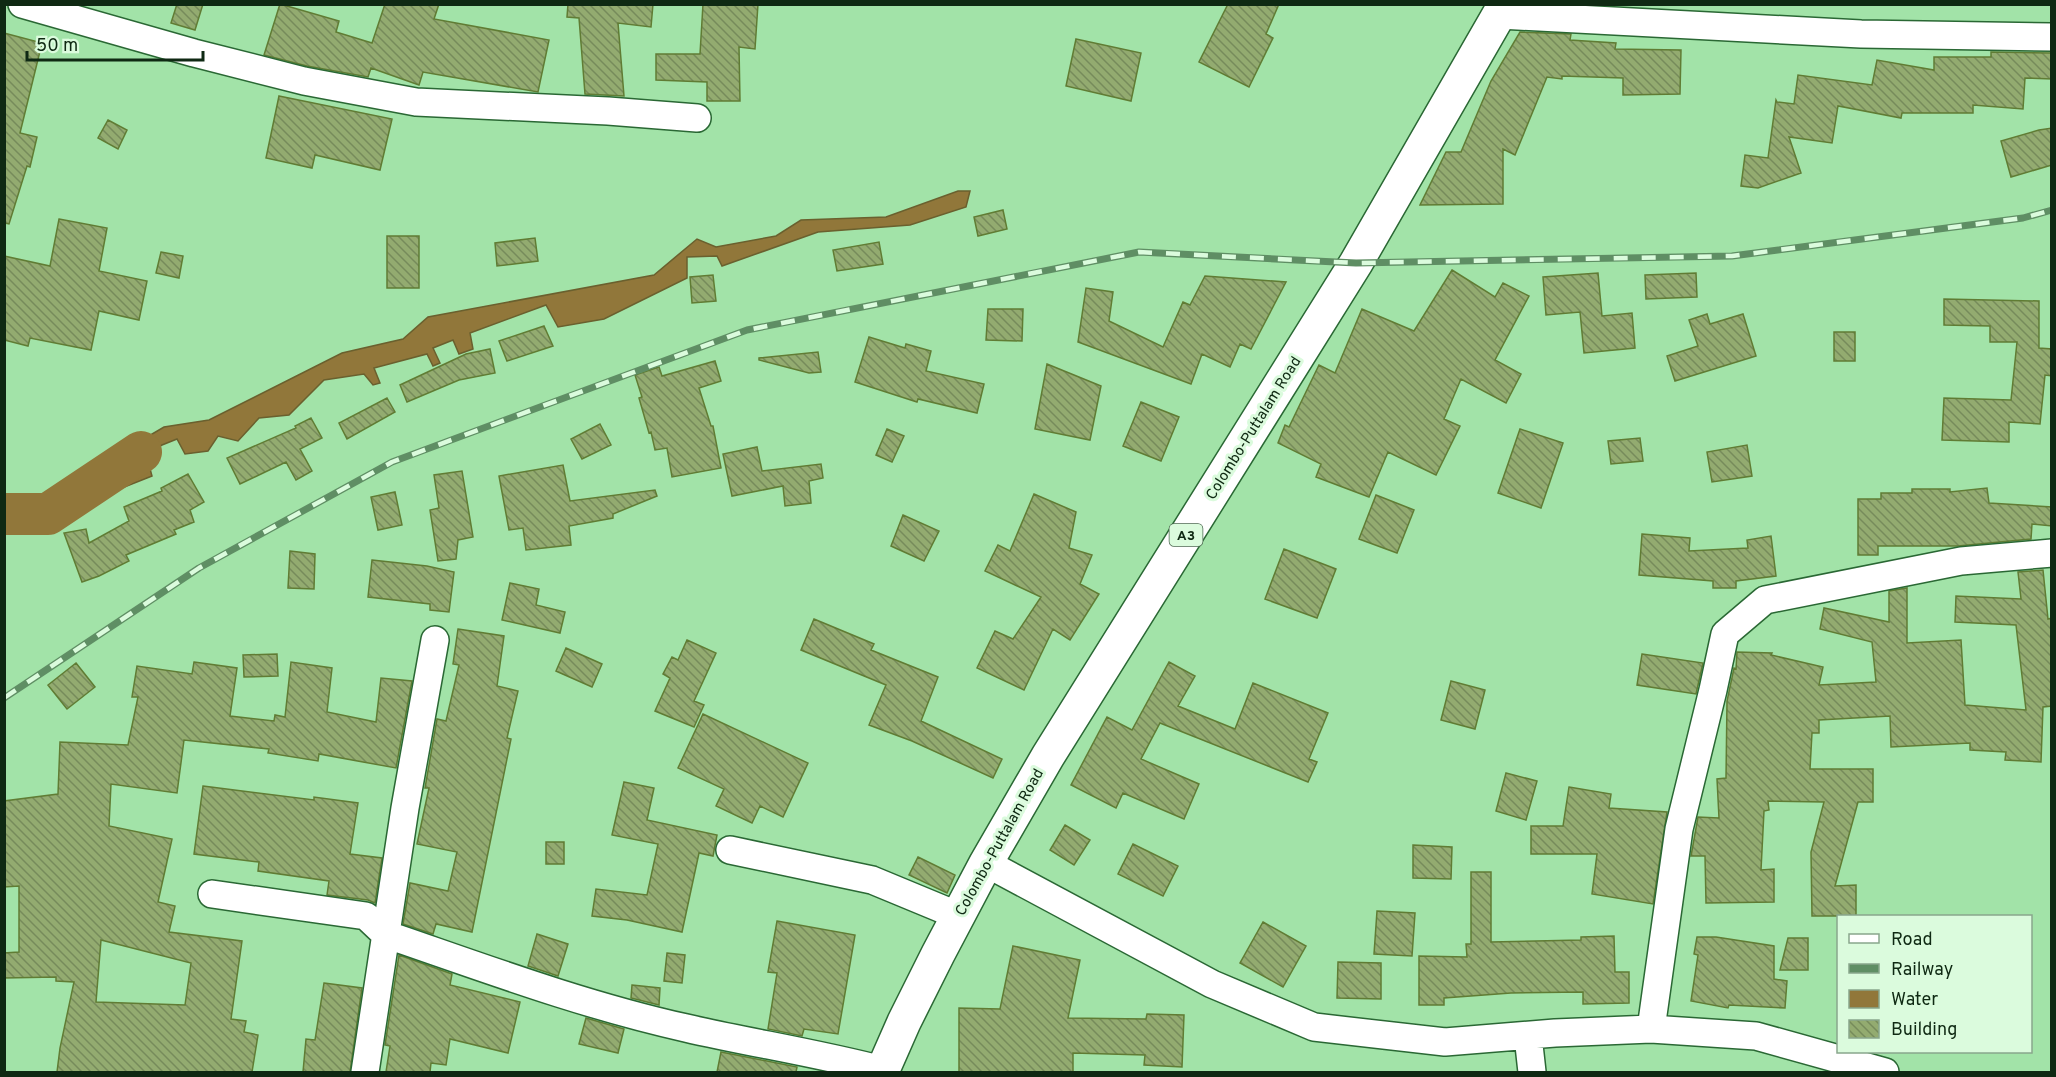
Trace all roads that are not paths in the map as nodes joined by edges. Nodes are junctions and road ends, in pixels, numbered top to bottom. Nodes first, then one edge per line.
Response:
1 (22, 4) edge
2 (1503, 10) edge
3 (2052, 37) edge
4 (697, 118) dead end
5 (2052, 553) edge
6 (435, 640) dead end
7 (730, 850) dead end
8 (986, 863) junction
9 (212, 894) dead end
10 (958, 916) junction
11 (386, 934) junction
12 (1651, 1029) junction
13 (1528, 1036) junction
14 (882, 1071) edge
15 (365, 1072) edge
16 (1532, 1072) edge
17 (1885, 1072) edge

1 - 4 street
2 - 3 street
2 - 8 highway, Colombo-Puttalam Road / A3
5 - 12 street
6 - 11 street
7 - 10 street
8 - 10 highway, Colombo-Puttalam Road / A3
8 - 13 street
9 - 11 street
10 - 14 highway, Colombo-Puttalam Road / A3
11 - 14 street
11 - 15 street
12 - 13 street
12 - 17 street
13 - 16 street

